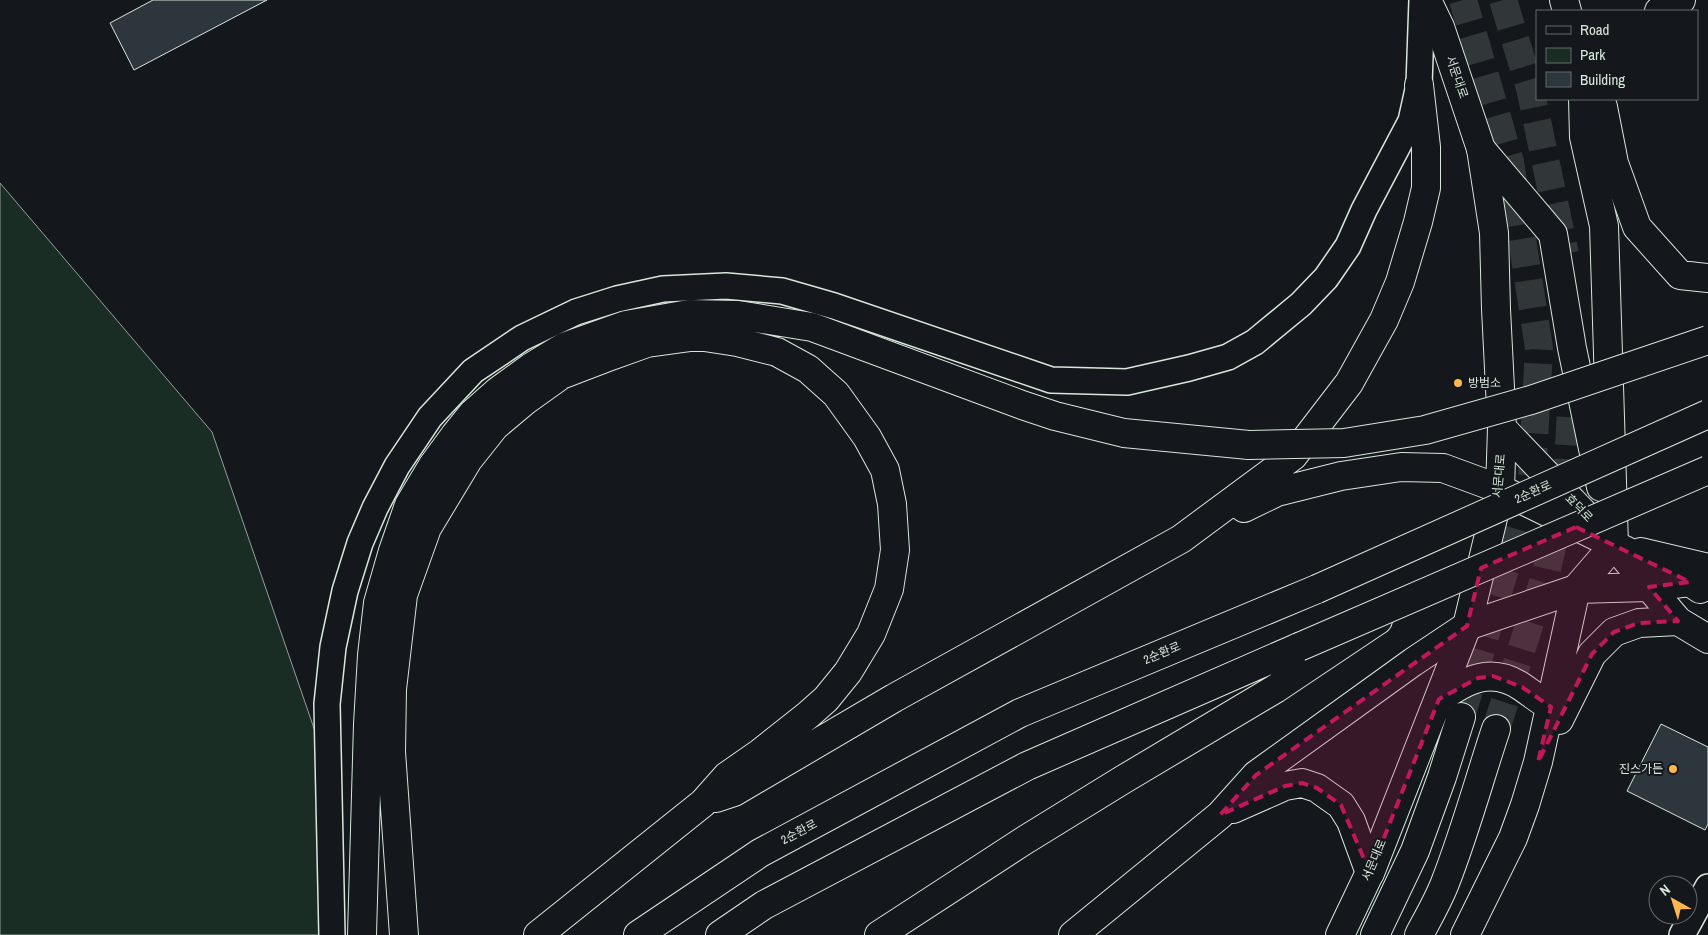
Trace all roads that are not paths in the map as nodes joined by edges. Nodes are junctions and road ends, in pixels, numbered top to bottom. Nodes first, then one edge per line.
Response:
1 (1422, 0) edge
2 (1427, 0) edge
3 (1681, 0) edge
4 (1661, 10) edge
5 (1420, 85) junction
6 (1583, 100) edge
7 (1600, 100) edge
8 (1481, 149) junction
9 (1708, 278) edge
10 (1708, 340) edge
11 (1708, 414) edge
12 (1502, 428) junction
13 (1708, 470) edge
14 (1500, 489) junction
15 (1181, 538) junction
16 (1614, 545) junction
17 (1703, 581) edge
18 (1649, 587) junction
19 (1576, 589) junction
20 (1410, 598) junction
21 (1678, 621) junction
22 (1467, 626) junction
23 (1708, 638) edge
24 (1439, 699) junction
25 (1551, 707) junction
26 (1461, 717) tunnel mouth
27 (1496, 729) tunnel mouth
28 (1538, 762) junction
29 (703, 803) junction
30 (1220, 815) junction
31 (1370, 873) junction
32 (1708, 887) edge
33 (332, 935) edge
34 (362, 935) edge
35 (404, 935) edge
36 (538, 935) edge
37 (638, 935) edge
38 (720, 935) edge
39 (879, 935) edge
40 (1072, 935) edge
41 (1340, 935) edge
42 (1375, 935) edge
43 (1419, 935) edge
44 (1465, 935) edge
45 (1682, 935) edge

1 - 5 street
2 - 8 main road, 서문대로
3 - 4 main road
5 - 15 main road
5 - 33 street
6 - 16 main road
7 - 9 main road
8 - 12 main road, 서문대로
8 - 16 main road
10 - 34 main road, bridge
11 - 37 main road, 2순환로, bridge
12 - 14 main road, 서문대로
12 - 16 main road, 효덕로
13 - 20 main road, bridge
14 - 15 main road
14 - 16 main road
14 - 22 main road, 서문대로
15 - 29 main road
16 - 17 main road, 효덕로
16 - 18 main road, 효덕로
16 - 19 main road
17 - 18 main road
18 - 19 main road
18 - 21 main road, 효덕로
19 - 22 main road
19 - 25 main road
20 - 38 main road, bridge
20 - 39 main road, bridge
21 - 23 main road, 효덕로
21 - 28 main road
22 - 24 main road, 서문대로
22 - 30 main road
24 - 25 main road
24 - 31 main road, 서문대로
25 - 28 main road
26 - 42 main road
27 - 43 main road
28 - 44 main road
29 - 35 main road
29 - 36 main road
30 - 31 main road
30 - 40 main road
31 - 41 main road, 서문대로
32 - 45 street

